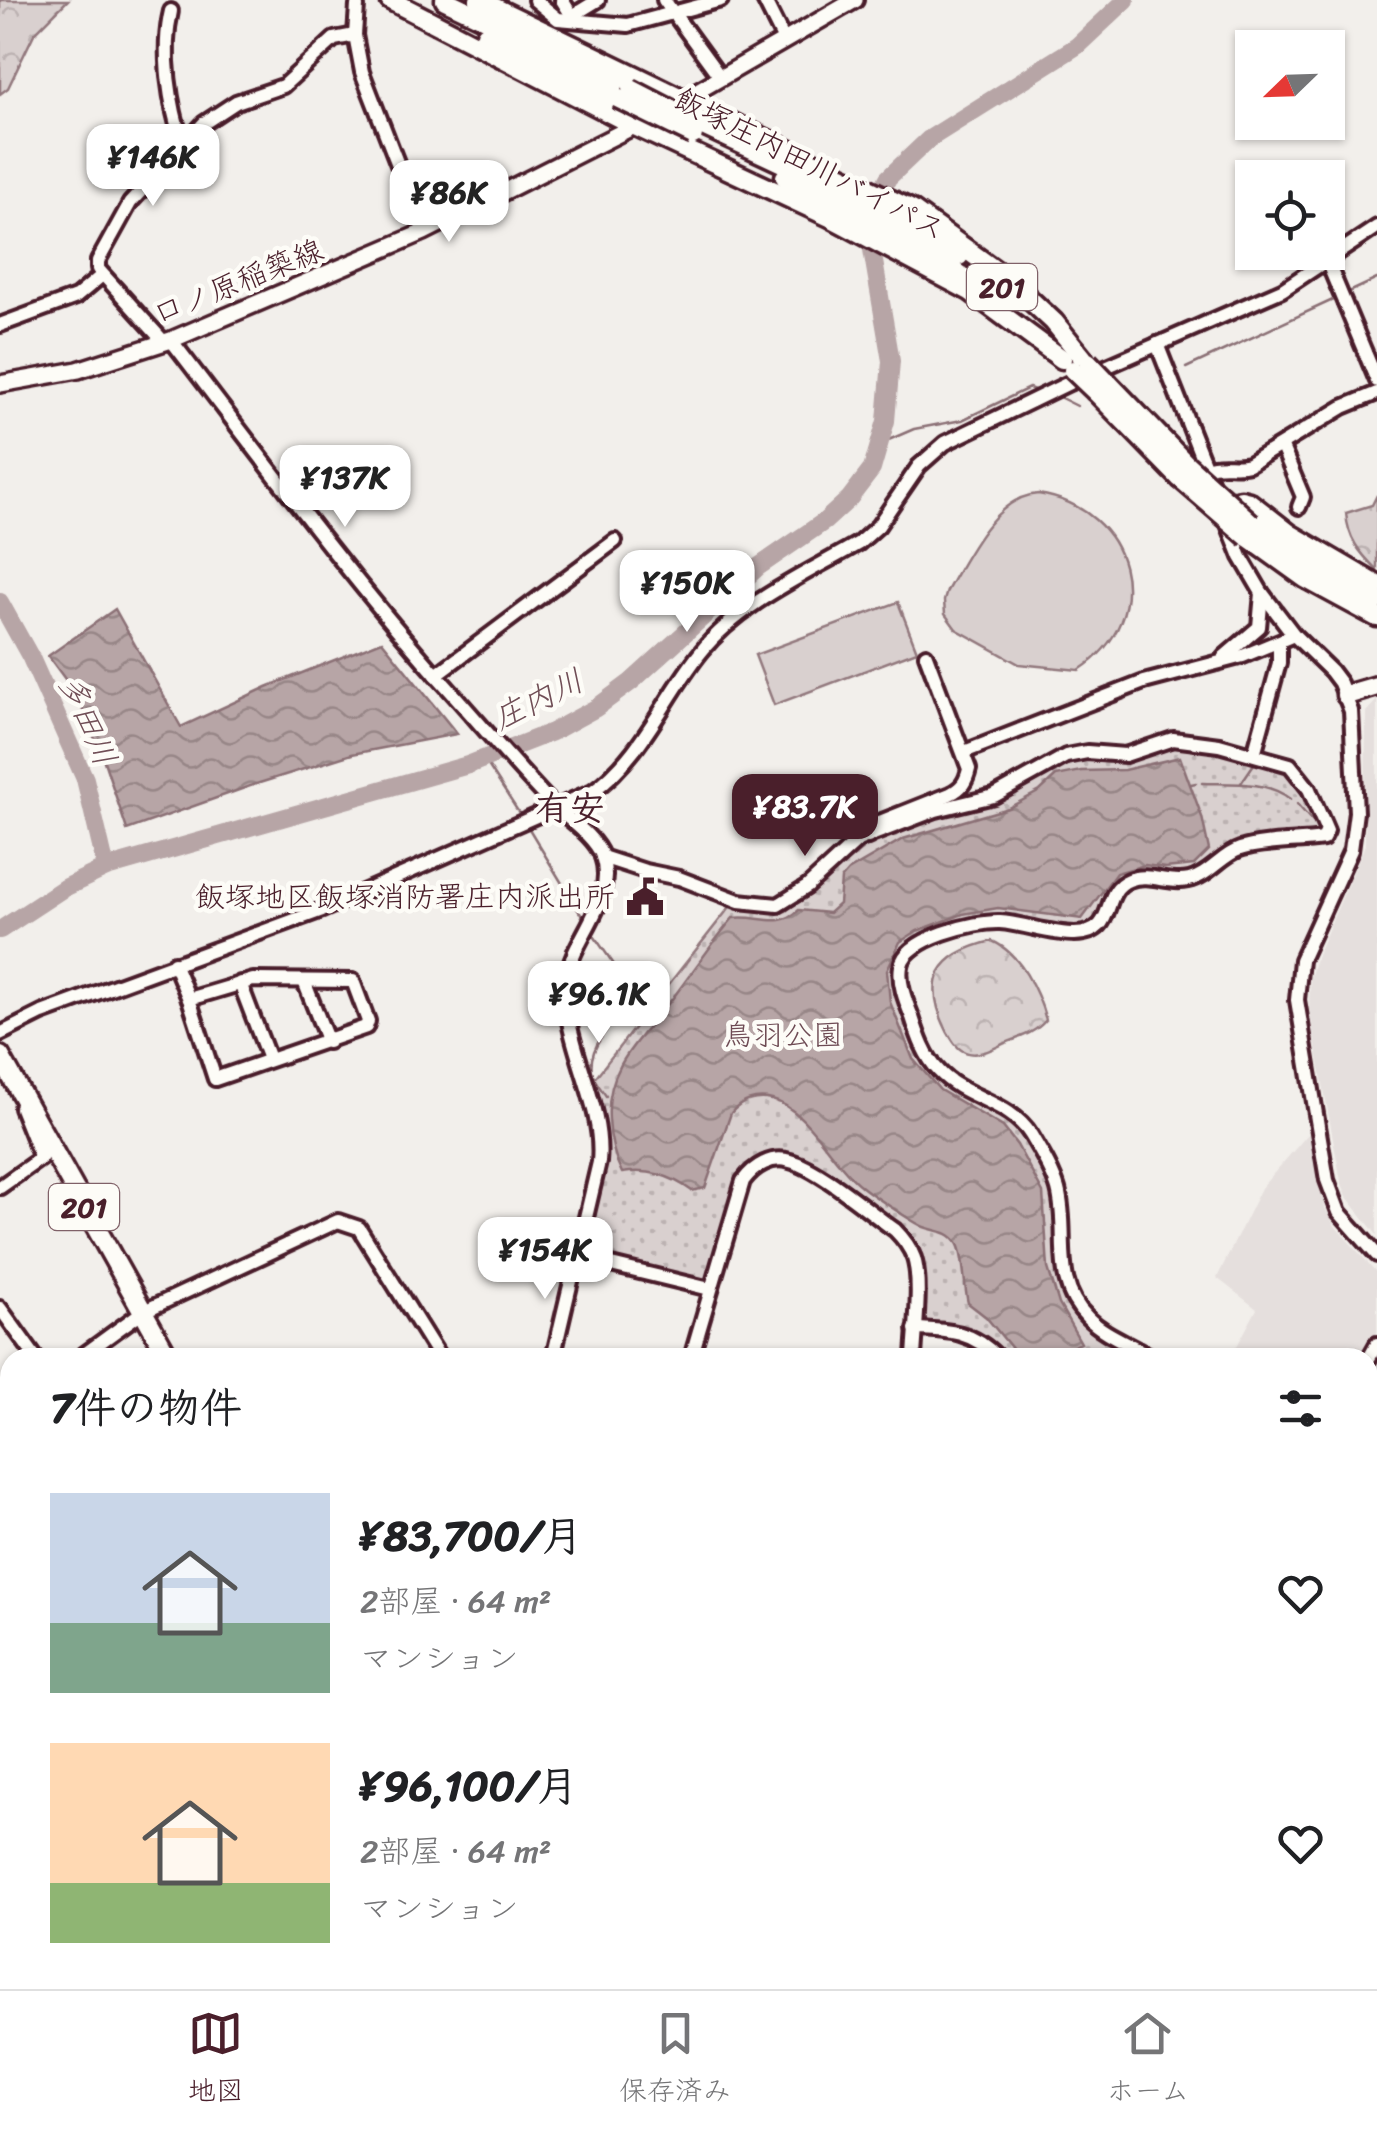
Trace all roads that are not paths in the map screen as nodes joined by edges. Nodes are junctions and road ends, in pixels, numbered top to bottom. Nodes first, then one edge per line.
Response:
1 (390, 0) edge
2 (416, 0) edge
3 (445, 0) edge
4 (480, 0) edge
5 (535, 0) edge
6 (562, 0) edge
7 (598, 0) edge
8 (721, 0) edge
9 (764, 0) edge
10 (855, 0) edge
11 (357, 6) dead end
12 (668, 6) edge
13 (171, 11) dead end
14 (573, 17) junction
15 (355, 35) junction
16 (784, 40) junction
17 (720, 77) junction
18 (624, 93) junction
19 (683, 100) junction
20 (635, 126) junction
21 (183, 146) junction
22 (841, 198) junction
23 (1377, 227) edge
24 (904, 231) junction
25 (424, 232) junction
26 (1345, 249) edge
27 (1313, 270) edge
28 (1331, 270) edge
29 (101, 276) junction
30 (0, 325) edge
31 (167, 341) junction
32 (1157, 344) junction
33 (1076, 362) junction
34 (1377, 381) edge
35 (0, 384) edge
36 (1377, 393) edge
37 (1282, 447) junction
38 (1191, 470) junction
39 (1220, 504) junction
40 (1299, 507) dead end
41 (1250, 530) junction
42 (615, 541) dead end
43 (1377, 585) edge
44 (1262, 593) junction
45 (1377, 600) edge
46 (1377, 617) edge
47 (1294, 634) junction
48 (1279, 642) junction
49 (926, 656) dead end
50 (1218, 661) junction
51 (436, 674) junction
52 (1377, 686) edge
53 (1346, 696) junction
54 (964, 752) junction
55 (1254, 754) junction
56 (556, 808) junction
57 (868, 837) junction
58 (602, 856) junction
59 (174, 963) junction
60 (304, 981) junction
61 (240, 983) junction
62 (188, 999) junction
63 (0, 1034) edge
64 (328, 1042) junction
65 (0, 1056) edge
66 (269, 1060) junction
67 (23, 1098) junction
68 (0, 1186) edge
69 (1377, 1256) edge
70 (578, 1257) junction
71 (710, 1289) junction
72 (0, 1308) edge
73 (142, 1312) junction
74 (915, 1329) junction
75 (29, 1348) edge
76 (93, 1348) edge
77 (163, 1348) edge
78 (434, 1348) edge
79 (555, 1348) edge
80 (695, 1348) edge
81 (914, 1348) edge
82 (987, 1348) edge
83 (1135, 1348) edge

1 - 20 highway
2 - 18 highway, 飯塚庄内田川バイパス
3 - 18 highway, 飯塚庄内田川バイパス
4 - 19 highway
5 - 14 street
6 - 14 street
7 - 14 street
8 - 12 street
9 - 16 street
10 - 16 main road, 口ノ原稲築線
11 - 15 street
12 - 14 street
12 - 17 street
13 - 21 street
15 - 21 street
15 - 25 street
16 - 17 main road, 口ノ原稲築線
17 - 19 main road, 口ノ原稲築線
18 - 22 highway, 飯塚庄内田川バイパス, bridge
19 - 20 main road, 口ノ原稲築線
19 - 22 highway
20 - 22 highway
20 - 25 main road, 口ノ原稲築線
21 - 29 street
22 - 24 highway
22 - 24 highway
23 - 26 street
24 - 33 highway
24 - 33 highway, 飯塚庄内田川バイパス / 201
25 - 31 main road, 口ノ原稲築線
27 - 32 street
28 - 34 street
29 - 30 street
29 - 31 street
31 - 35 main road, 口ノ原稲築線
31 - 51 street
32 - 38 street
32 - 56 street
33 - 38 highway, 飯塚庄内田川バイパス / 201, bridge
36 - 37 street
37 - 38 street
37 - 40 street
38 - 39 street
38 - 41 highway, 飯塚庄内田川バイパス / 201, bridge
39 - 43 highway
39 - 44 street
41 - 45 highway, 飯塚庄内田川バイパス / 201
41 - 46 highway, 飯塚庄内田川バイパス / 201
42 - 51 street
44 - 47 street
44 - 50 street
47 - 48 street
47 - 53 street
48 - 50 street
48 - 55 street
49 - 54 street
50 - 54 street
51 - 56 street
52 - 53 highway
53 - 69 street
54 - 57 street
55 - 57 street
55 - 83 street
56 - 58 street
56 - 59 street
57 - 58 street
58 - 70 street
59 - 62 street
59 - 63 street
60 - 61 street
60 - 64 street
60 - 64 street
61 - 62 street
61 - 66 street
62 - 66 street
64 - 66 street
65 - 67 highway, 201
67 - 68 street
67 - 73 highway, 201
70 - 71 street
70 - 79 street
71 - 74 street
71 - 80 street
72 - 75 street
73 - 76 street
73 - 77 highway, 201
73 - 78 street
74 - 81 street
74 - 82 street

